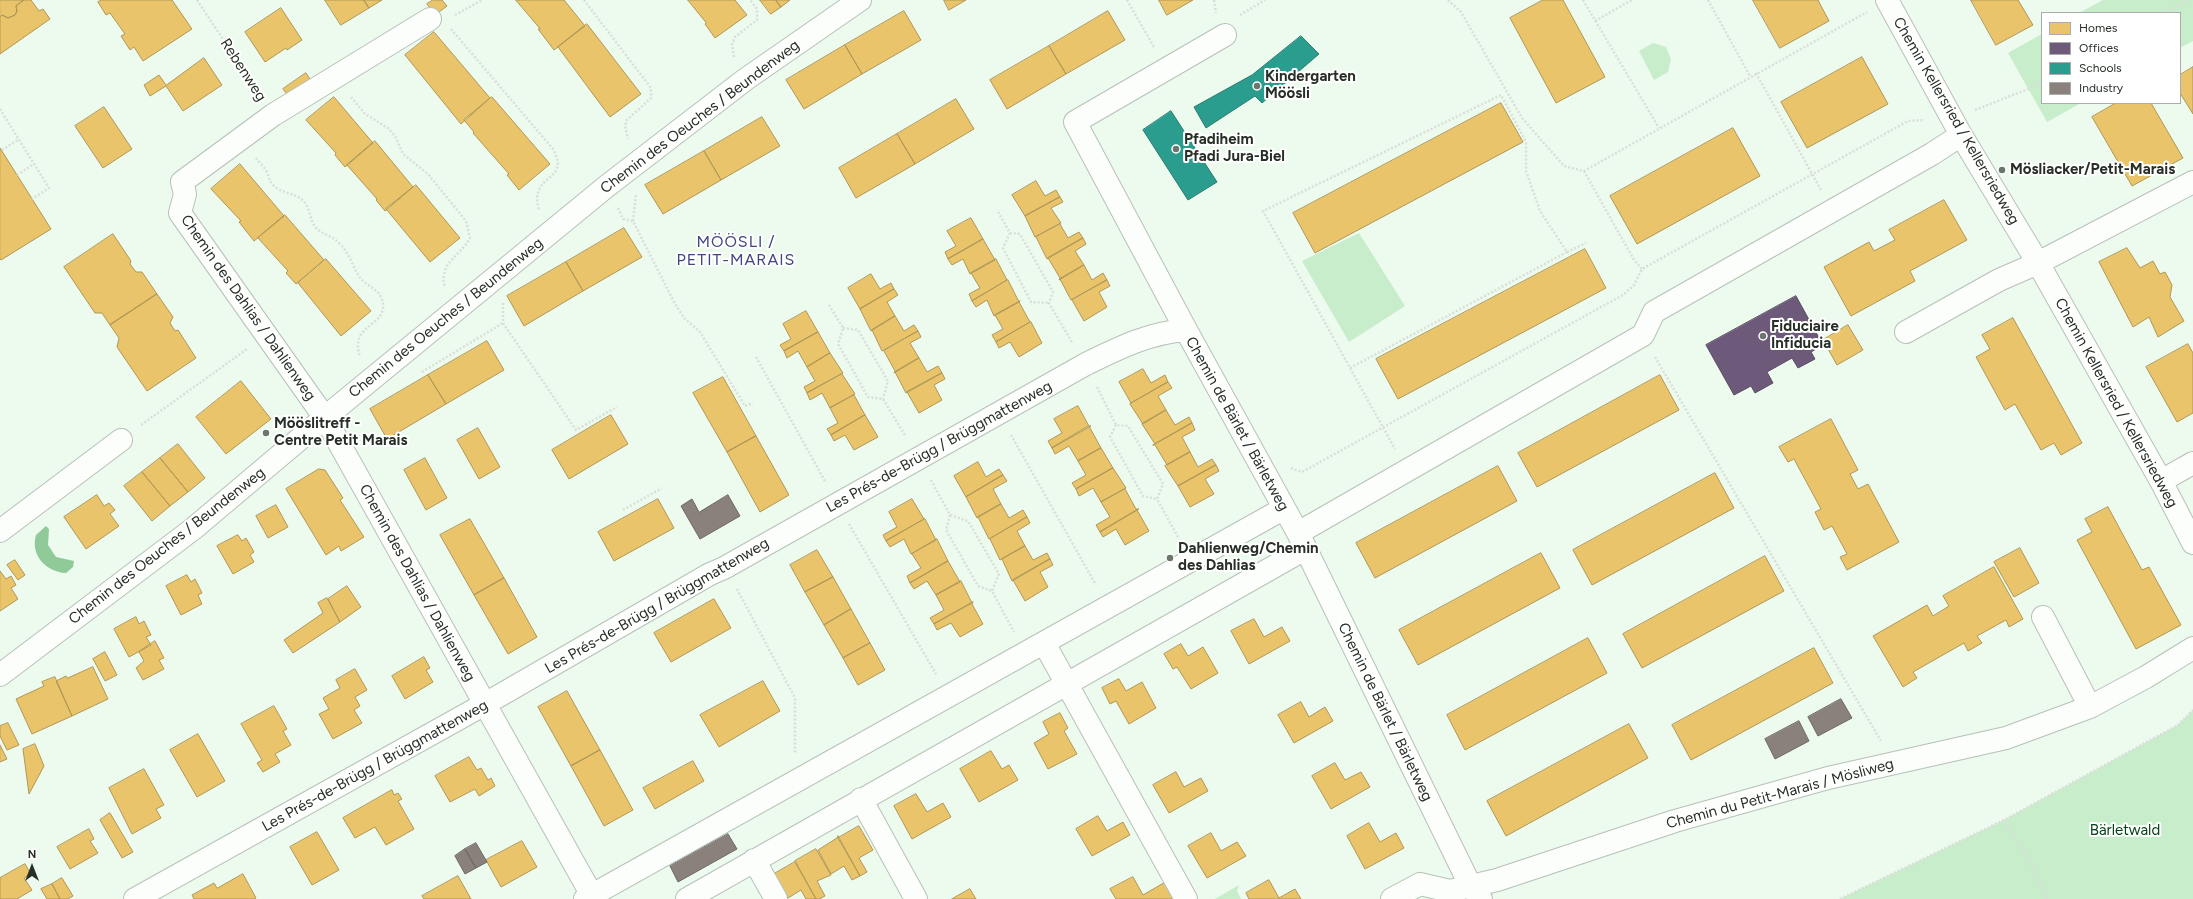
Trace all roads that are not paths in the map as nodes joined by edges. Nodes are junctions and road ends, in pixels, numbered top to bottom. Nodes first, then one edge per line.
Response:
1 (860, 0) edge
2 (1887, 0) edge
3 (440, 23) road end
4 (1225, 35) dead end
5 (1957, 127) junction
6 (2193, 182) edge
7 (2038, 263) junction
8 (1186, 330) junction
9 (1906, 332) dead end
10 (325, 418) junction
11 (121, 440) road end
12 (2193, 463) edge
13 (2161, 480) junction
14 (1283, 509) junction
15 (0, 531) edge
16 (1301, 541) junction
17 (2193, 543) edge
18 (2043, 617) dead end
19 (1044, 643) junction
20 (2193, 648) edge
21 (0, 675) edge
22 (1065, 683) junction
23 (486, 704) junction
24 (2090, 706) junction
25 (861, 799) junction
26 (754, 860) junction
27 (1462, 893) edge
28 (590, 898) edge
29 (135, 899) edge
30 (687, 899) edge
31 (776, 899) edge
32 (916, 899) edge
33 (1186, 899) edge
34 (1392, 899) edge

1 - 10 street, Chemin des Oeuches / Beundenweg
2 - 5 street, Chemin Kellersried / Kellersriedweg
3 - 10 street, Chemin des Dahlias / Dahlienweg
4 - 8 street, Chemin de Bärlet / Bärletweg
5 - 7 street, Chemin Kellersried / Kellersriedweg
5 - 16 street
6 - 7 street
7 - 9 street
7 - 13 street, Chemin Kellersried / Kellersriedweg
8 - 14 street, Chemin de Bärlet / Bärletweg
8 - 23 street, Les Prés-de-Brügg / Brüggmattenweg
10 - 21 street, Chemin des Oeuches / Beundenweg
10 - 23 street, Chemin des Dahlias / Dahlienweg
11 - 15 street
12 - 13 street
13 - 17 street, Chemin Kellersried / Kellersriedweg
14 - 16 street, Chemin de Bärlet / Bärletweg
14 - 19 street
16 - 22 street
16 - 27 street, Chemin de Bärlet / Bärletweg
18 - 24 street
19 - 22 street
19 - 28 street
20 - 24 street, Chemin du Petit-Marais / Mösliweg
22 - 25 street
22 - 33 street
23 - 28 street, Chemin des Dahlias / Dahlienweg
23 - 29 street, Les Prés-de-Brügg / Brüggmattenweg
24 - 27 street, Chemin du Petit-Marais / Mösliweg
25 - 26 street
25 - 32 street
26 - 30 street
26 - 31 street
27 - 34 street

